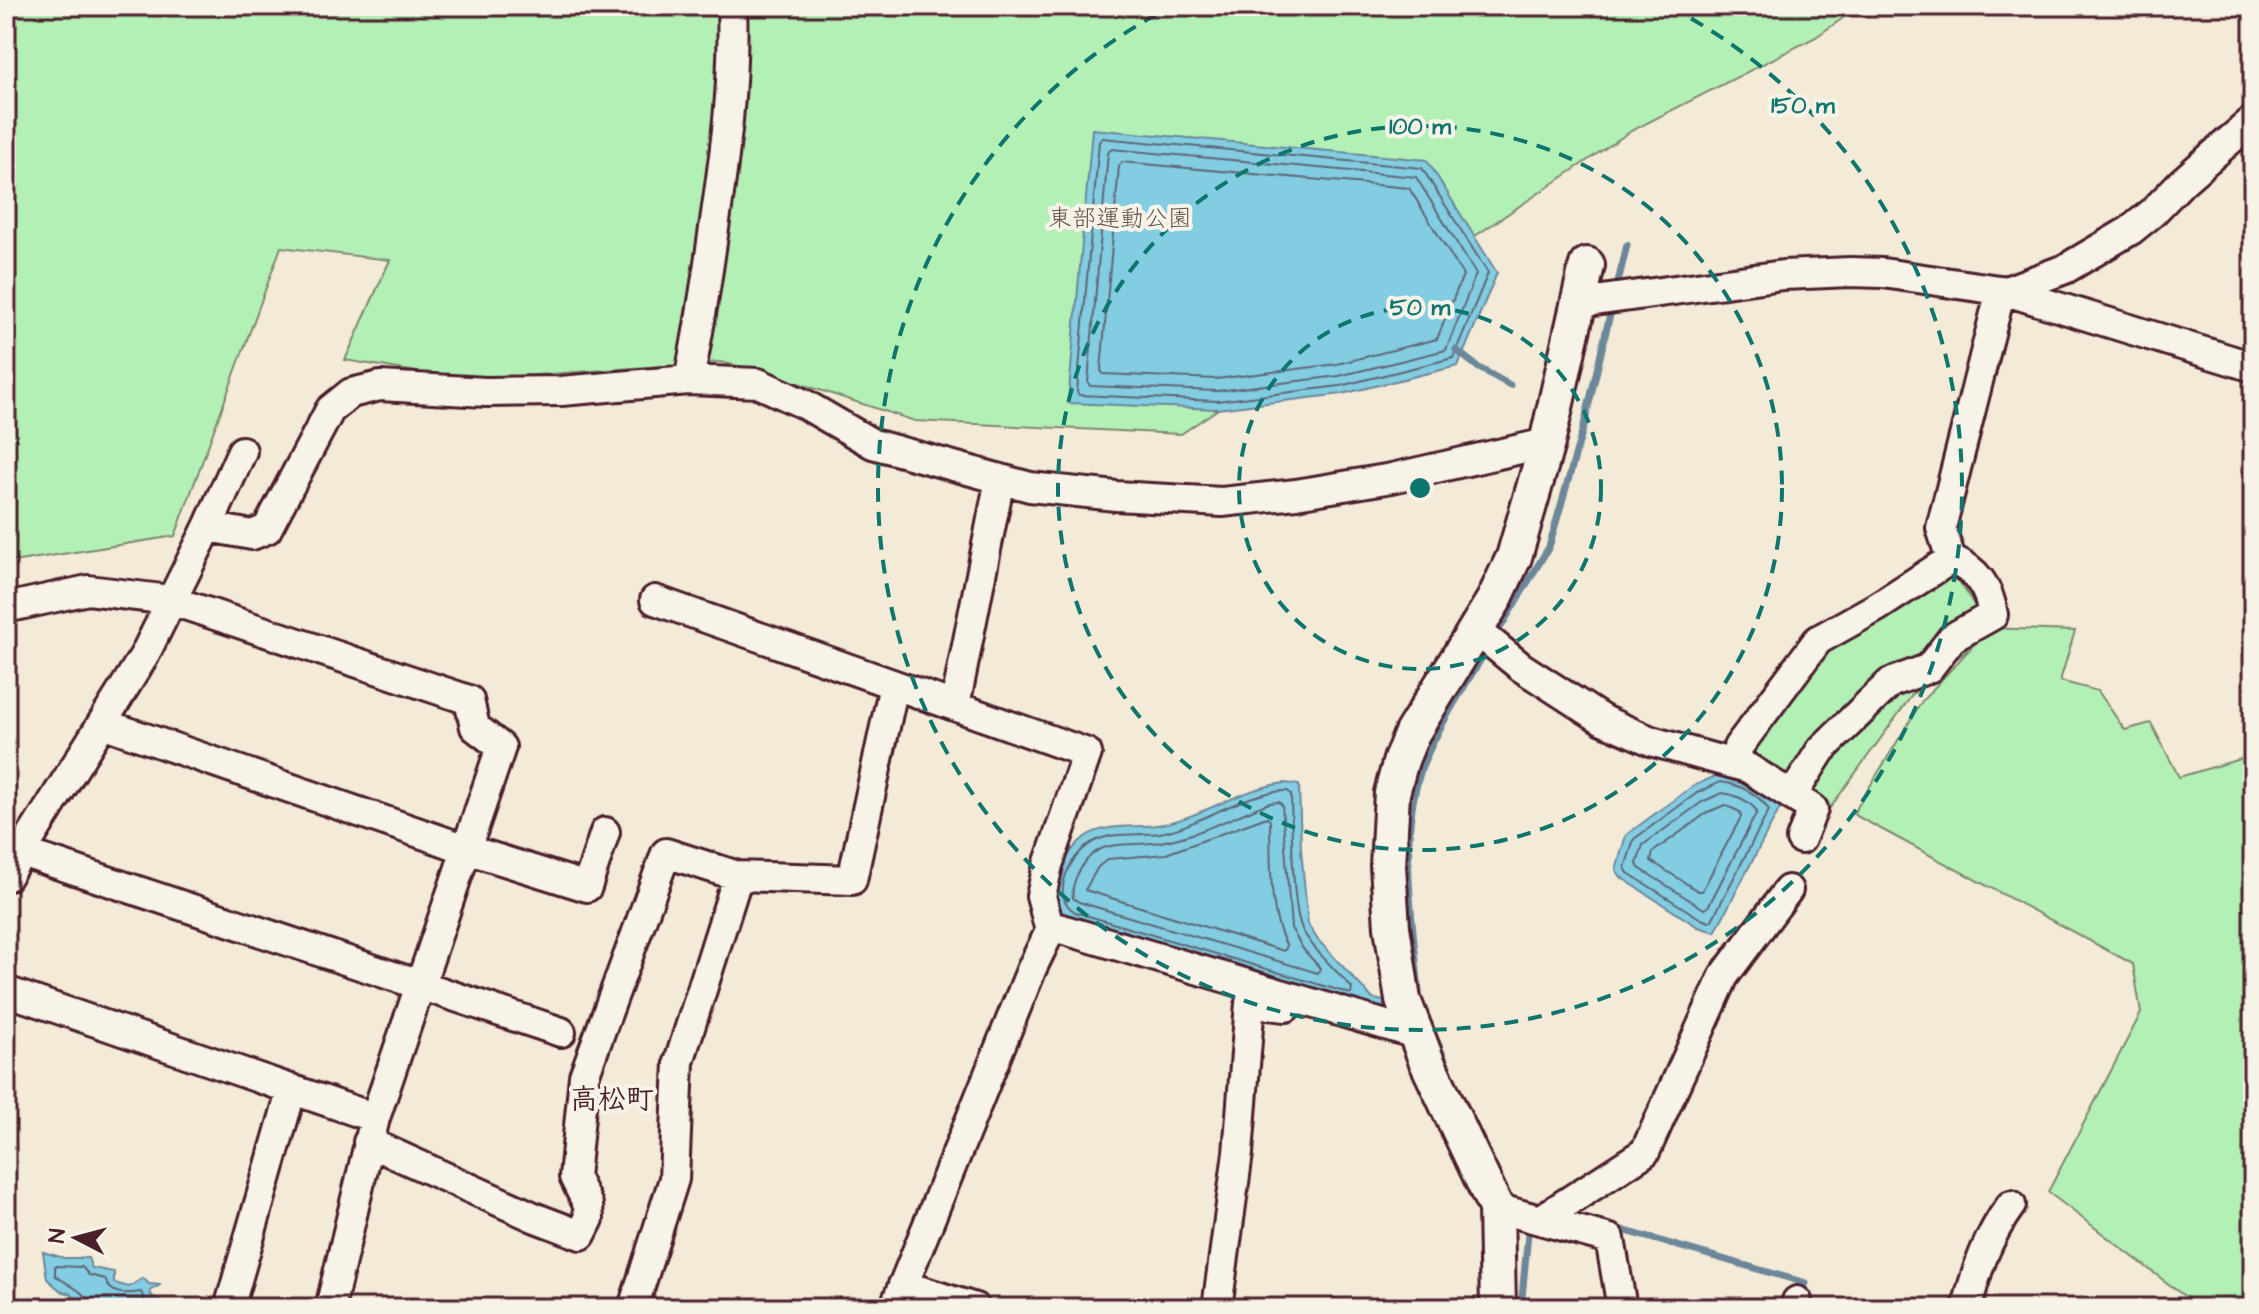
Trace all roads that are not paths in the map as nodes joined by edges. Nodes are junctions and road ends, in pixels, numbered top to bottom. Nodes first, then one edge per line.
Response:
1 (732, 6) edge
2 (2253, 120) edge
3 (1587, 265) dead end
4 (2004, 291) junction
5 (1580, 303) junction
6 (2253, 367) edge
7 (689, 380) junction
8 (1547, 443) junction
9 (242, 451) dead end
10 (1000, 479) junction
11 (208, 527) junction
12 (1951, 559) junction
13 (170, 600) junction
14 (655, 600) dead end
15 (9, 611) edge
16 (1476, 630) junction
17 (894, 685) junction
18 (955, 706) junction
19 (102, 723) junction
20 (1737, 765) junction
21 (1792, 796) junction
22 (605, 832) dead end
23 (1801, 839) dead end
24 (14, 849) edge
25 (466, 849) junction
26 (738, 876) junction
27 (6, 877) edge
28 (1788, 890) dead end
29 (1050, 931) junction
30 (421, 987) junction
31 (6, 991) edge
32 (1310, 1002) junction
33 (561, 1032) dead end
34 (1416, 1034) junction
35 (292, 1089) junction
36 (371, 1130) junction
37 (2011, 1205) dead end
38 (1496, 1208) junction
39 (1540, 1220) junction
40 (898, 1297) edge
41 (229, 1308) edge
42 (330, 1308) edge
43 (633, 1308) edge
44 (975, 1308) edge
45 (1217, 1308) edge
46 (1498, 1308) edge
47 (1622, 1308) edge
48 (1967, 1308) edge

1 - 7 street
2 - 4 street
3 - 5 street
4 - 5 street
4 - 6 street
4 - 12 street
5 - 8 street
7 - 10 street
7 - 11 street
8 - 10 street
8 - 16 street
9 - 11 street
10 - 18 street
11 - 13 street
12 - 20 street
12 - 21 street
13 - 15 street
13 - 19 street
13 - 25 street
14 - 17 street
16 - 20 street
16 - 34 street
17 - 18 street
17 - 26 street
18 - 29 street
19 - 24 street
19 - 25 street
20 - 21 street
21 - 23 street
22 - 25 street
24 - 27 street
24 - 30 street
25 - 30 street
26 - 36 street
26 - 43 street
28 - 39 street
29 - 32 street
29 - 40 street
30 - 33 street
30 - 36 street
31 - 35 street
32 - 34 street
32 - 45 street
34 - 38 street
35 - 36 street
35 - 41 street
36 - 42 street
37 - 48 street
38 - 39 street
38 - 46 street
39 - 47 street
40 - 44 street

